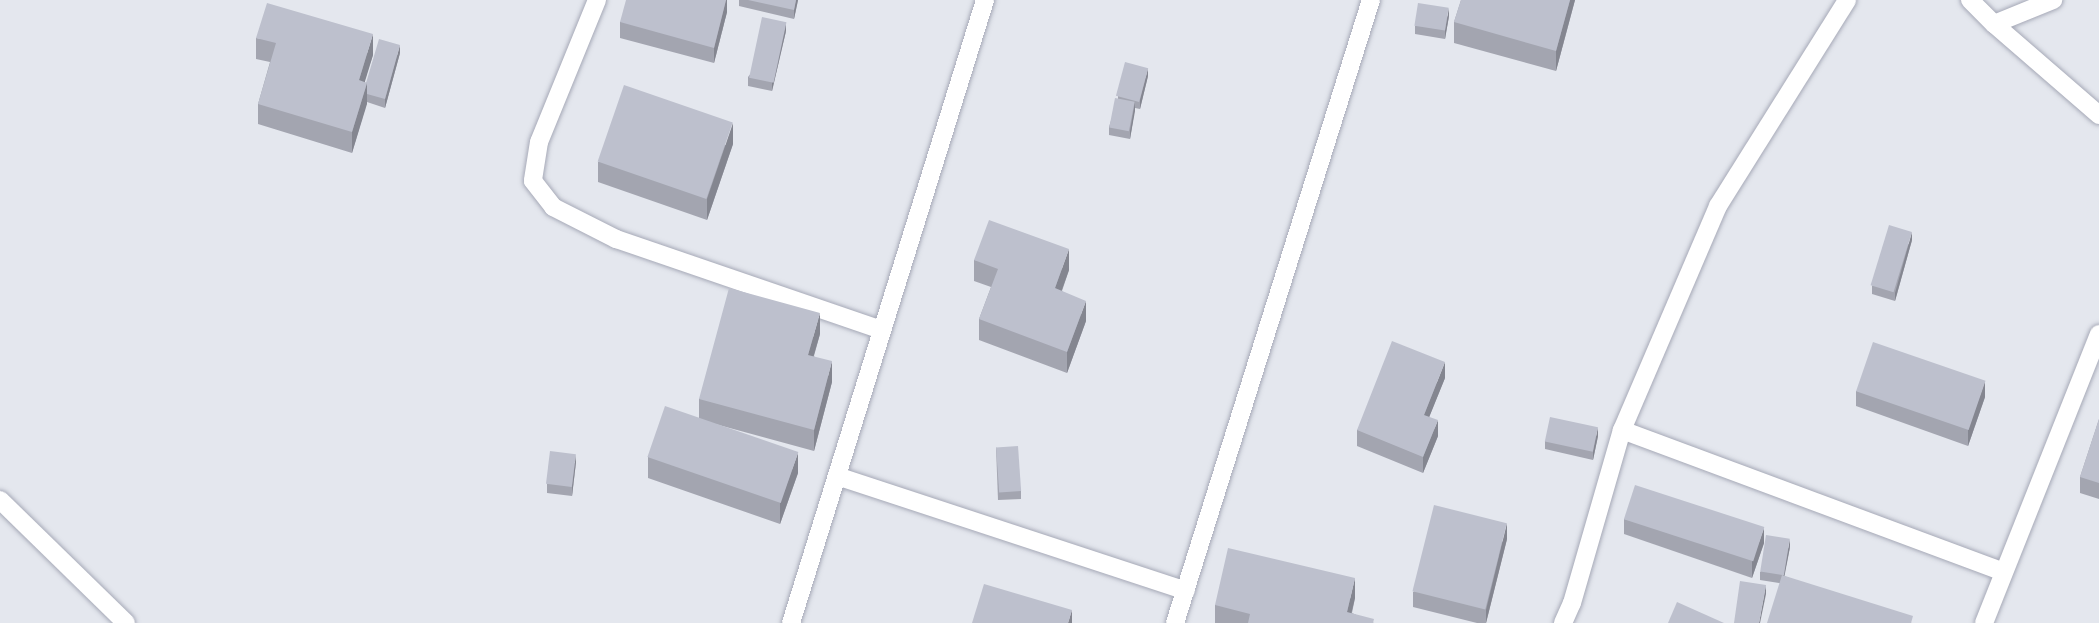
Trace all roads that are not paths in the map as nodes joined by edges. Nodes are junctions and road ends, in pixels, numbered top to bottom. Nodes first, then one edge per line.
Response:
1 (597, 0) edge
2 (985, 0) edge
3 (1371, 0) edge
4 (1847, 0) edge
5 (1970, 0) edge
6 (2053, 0) edge
7 (1994, 24) junction
8 (2099, 116) edge
9 (882, 330) junction
10 (2099, 334) edge
11 (1622, 430) junction
12 (837, 476) junction
13 (0, 500) edge
14 (2003, 572) junction
15 (1186, 591) junction
16 (126, 623) edge
17 (791, 623) edge
18 (1175, 623) edge
19 (1563, 623) edge
20 (1984, 623) edge

1 - 9 street
2 - 9 street
3 - 15 street
4 - 11 street
5 - 7 street
6 - 7 street
7 - 8 street
9 - 12 street
10 - 14 street
11 - 14 street
11 - 19 street
12 - 15 street
12 - 17 street
13 - 16 street
14 - 20 street
15 - 18 street

